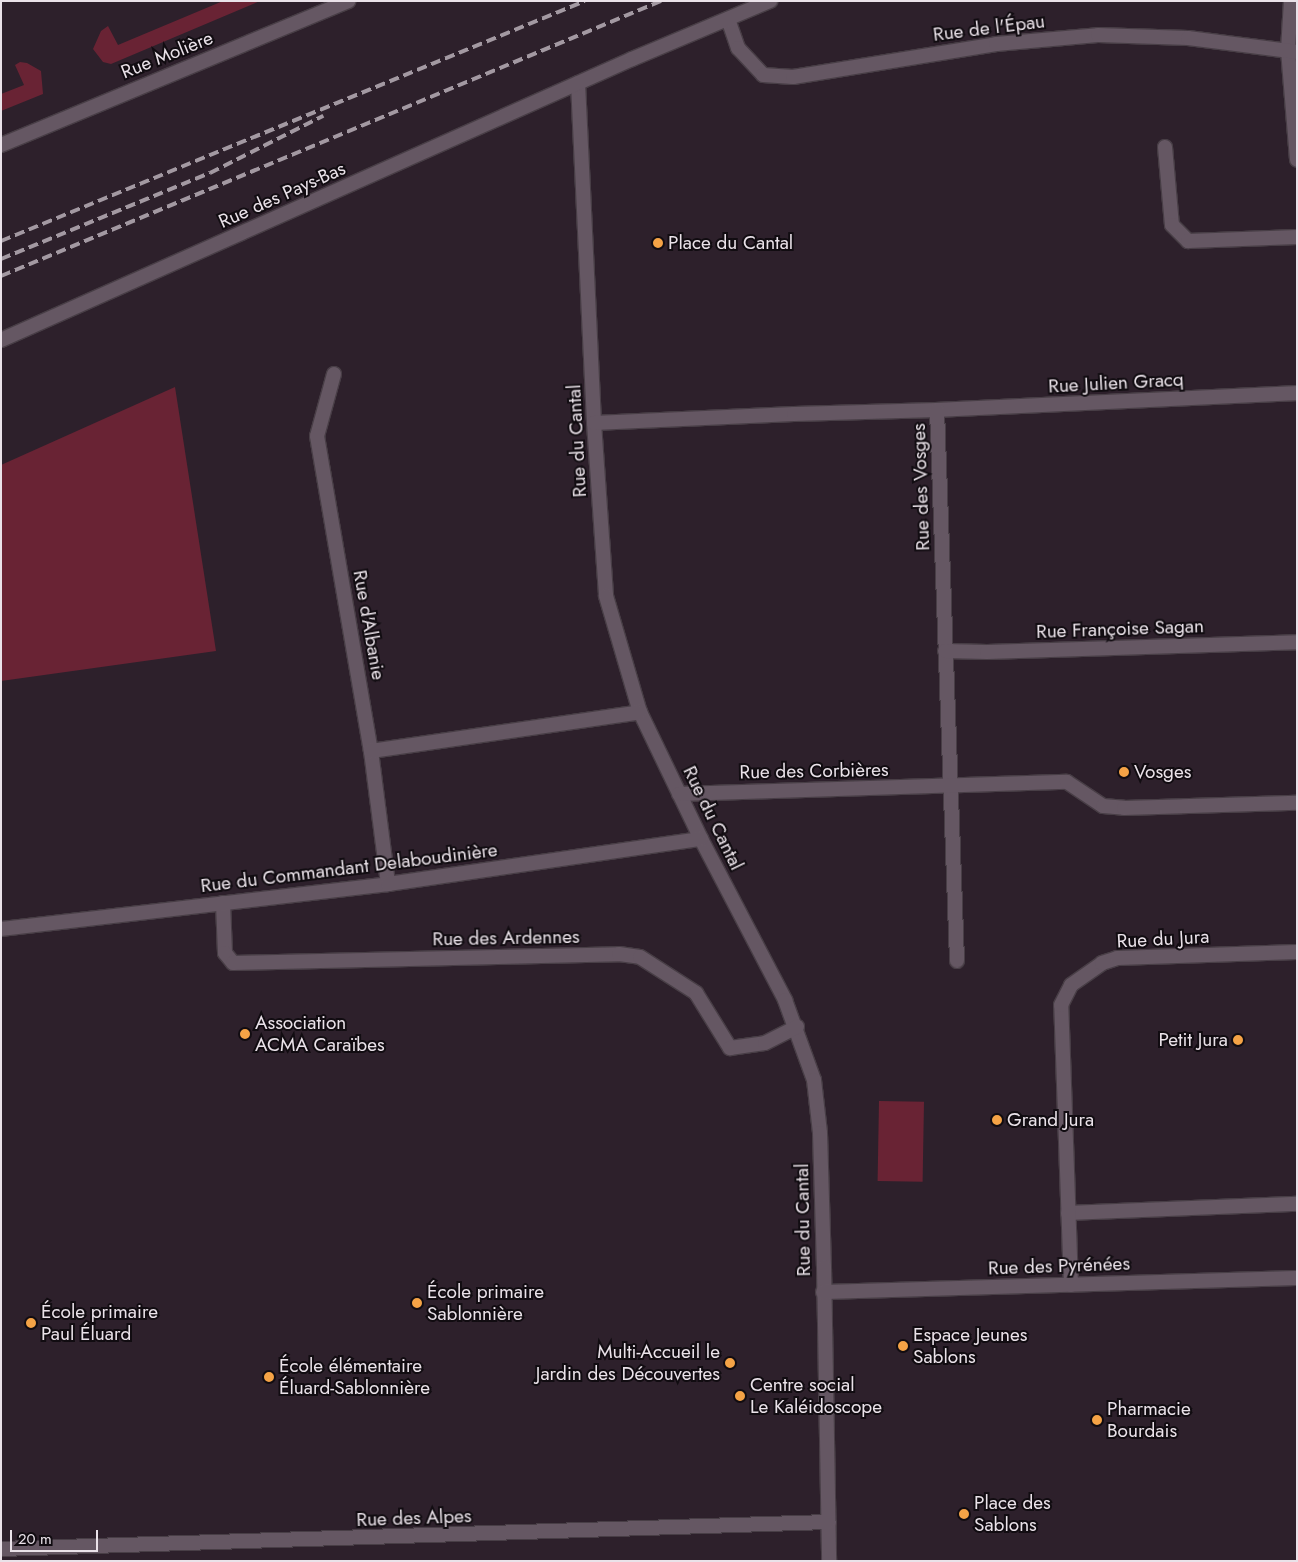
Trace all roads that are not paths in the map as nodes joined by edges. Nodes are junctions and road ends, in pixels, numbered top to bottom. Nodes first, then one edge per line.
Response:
1 (348, 1) edge
2 (770, 1) edge
3 (1292, 1) edge
4 (728, 19) junction
5 (1293, 51) edge
6 (578, 83) junction
7 (1, 145) edge
8 (1165, 147) dead end
9 (1297, 160) edge
10 (1297, 237) edge
11 (1, 340) edge
12 (334, 374) dead end
13 (1297, 393) edge
14 (937, 410) junction
15 (594, 423) junction
16 (1297, 642) edge
17 (945, 650) junction
18 (640, 712) junction
19 (371, 751) junction
20 (950, 786) junction
21 (679, 794) junction
22 (1297, 803) edge
23 (700, 840) junction
24 (388, 884) junction
25 (223, 903) junction
26 (1, 929) edge
27 (1297, 952) edge
28 (956, 961) dead end
29 (797, 1028) junction
30 (1297, 1204) edge
31 (1068, 1213) junction
32 (1297, 1278) edge
33 (1070, 1285) junction
34 (823, 1292) junction
35 (829, 1522) junction
36 (1, 1549) edge
37 (829, 1561) edge

1 - 7 street, Rue Molière
2 - 4 street, Rue des Pays-Bas
3 - 5 street
4 - 5 street, Rue de l'Épau
4 - 6 street, Rue des Pays-Bas
5 - 9 street
6 - 11 street, Rue des Pays-Bas
6 - 15 street, Rue du Cantal
8 - 10 street
12 - 19 street, Rue d'Albanie
13 - 14 street, Rue Julien Gracq
14 - 15 street, Rue des Vosges
14 - 17 street, Rue des Vosges
15 - 18 street, Rue du Cantal
16 - 17 street, Rue Françoise Sagan
17 - 20 street, Rue des Vosges
18 - 19 street
18 - 21 street, Rue du Cantal
19 - 24 street, Rue d'Albanie
20 - 21 street, Rue des Corbières
20 - 22 street, Rue des Corbières
20 - 28 street
21 - 23 street, Rue du Cantal
23 - 24 street, Rue du Commandant Delaboudinière
23 - 29 street, Rue du Cantal
24 - 25 street, Rue du Commandant Delaboudinière
25 - 26 street, Rue du Commandant Delaboudinière
25 - 29 street, Rue des Ardennes
27 - 31 street, Rue du Jura
29 - 34 street, Rue du Cantal
30 - 31 street
31 - 33 street, Rue du Jura
32 - 33 street, Rue des Pyrénées
33 - 34 street, Rue des Pyrénées
34 - 35 street, Rue du Cantal
35 - 36 street, Rue des Alpes
35 - 37 street, Rue du Cantal

